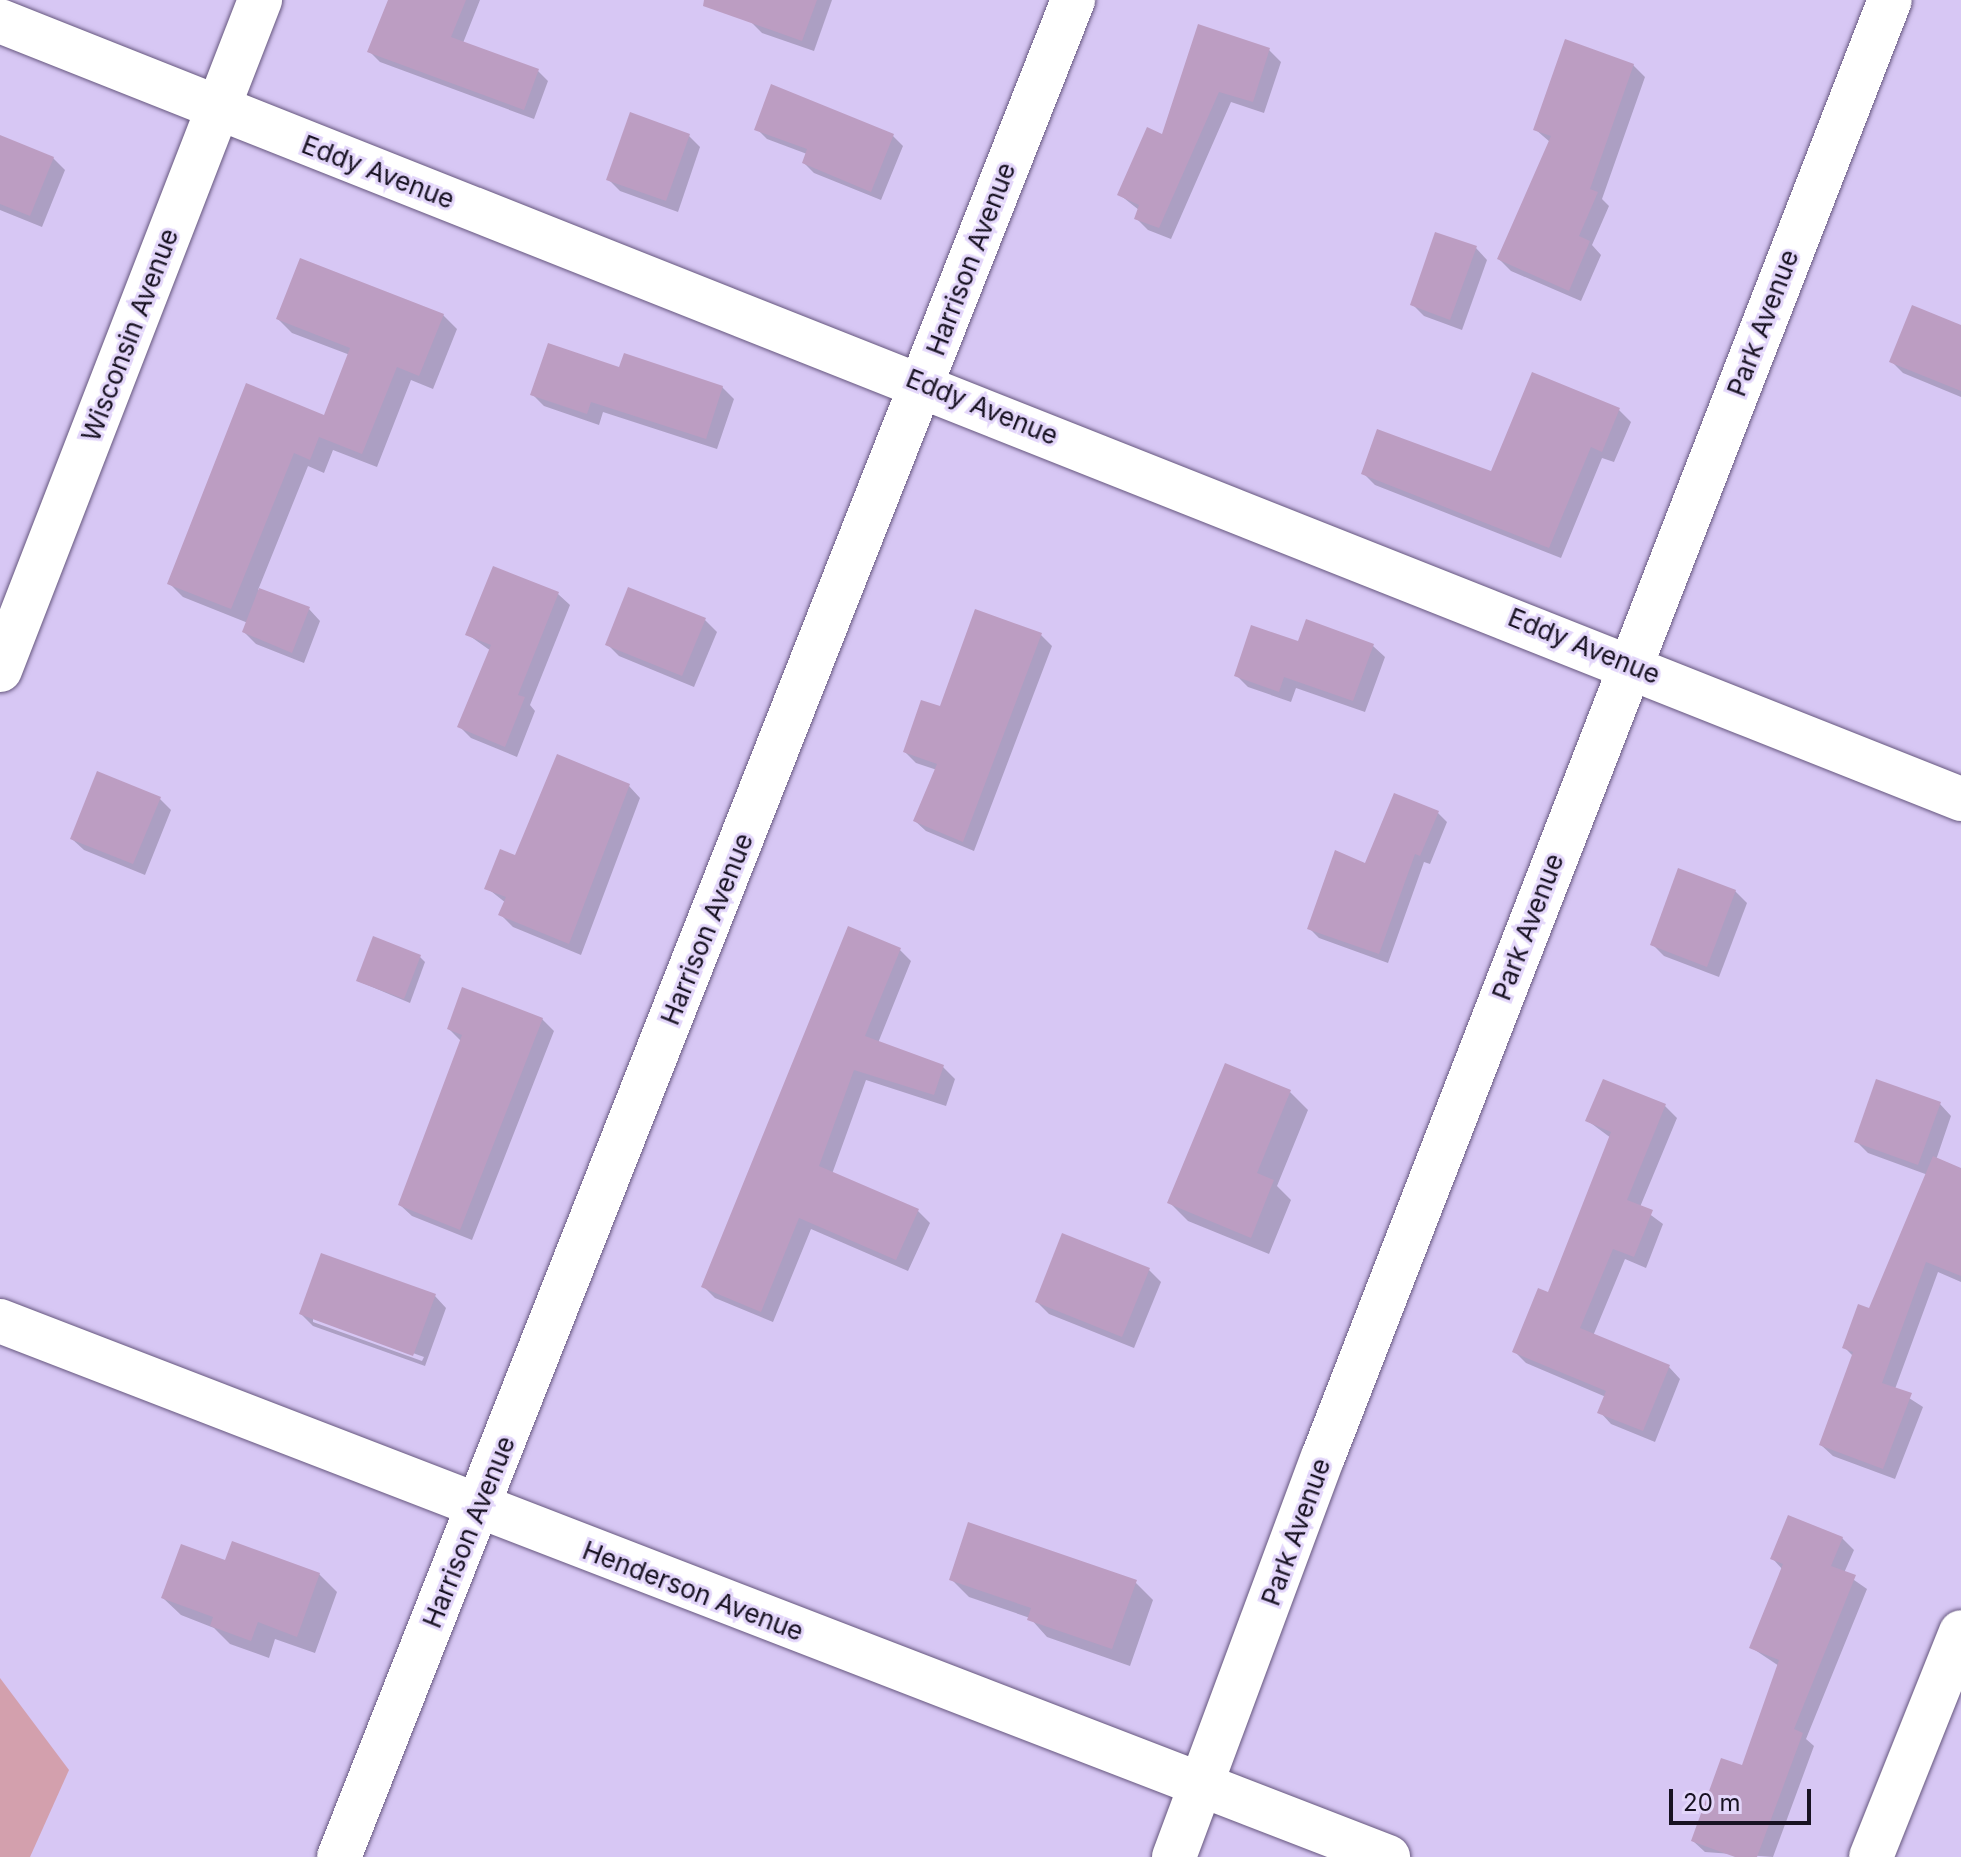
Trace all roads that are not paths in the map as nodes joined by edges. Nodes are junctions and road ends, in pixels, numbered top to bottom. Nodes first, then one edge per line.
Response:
1 (260, 0) edge
2 (1073, 0) edge
3 (1890, 0) edge
4 (0, 21) edge
5 (217, 110) junction
6 (922, 383) junction
7 (1629, 664) junction
8 (0, 670) edge
9 (1961, 799) edge
10 (0, 1321) edge
11 (478, 1509) junction
12 (1961, 1632) edge
13 (1202, 1784) junction
14 (339, 1857) edge
15 (1174, 1857) edge
16 (1388, 1857) edge
17 (1871, 1857) edge

1 - 5 street, Wisconsin Avenue
2 - 6 street, Harrison Avenue
3 - 7 street, Park Avenue
4 - 5 street, Eddy Avenue
5 - 6 street, Eddy Avenue
5 - 8 street, Wisconsin Avenue
6 - 7 street, Eddy Avenue
6 - 11 street, Harrison Avenue
7 - 9 street, Eddy Avenue
7 - 13 street, Park Avenue
10 - 11 street, Henderson Avenue
11 - 13 street, Henderson Avenue
11 - 14 street, Harrison Avenue
12 - 17 street
13 - 15 street, Park Avenue
13 - 16 street, Henderson Avenue

